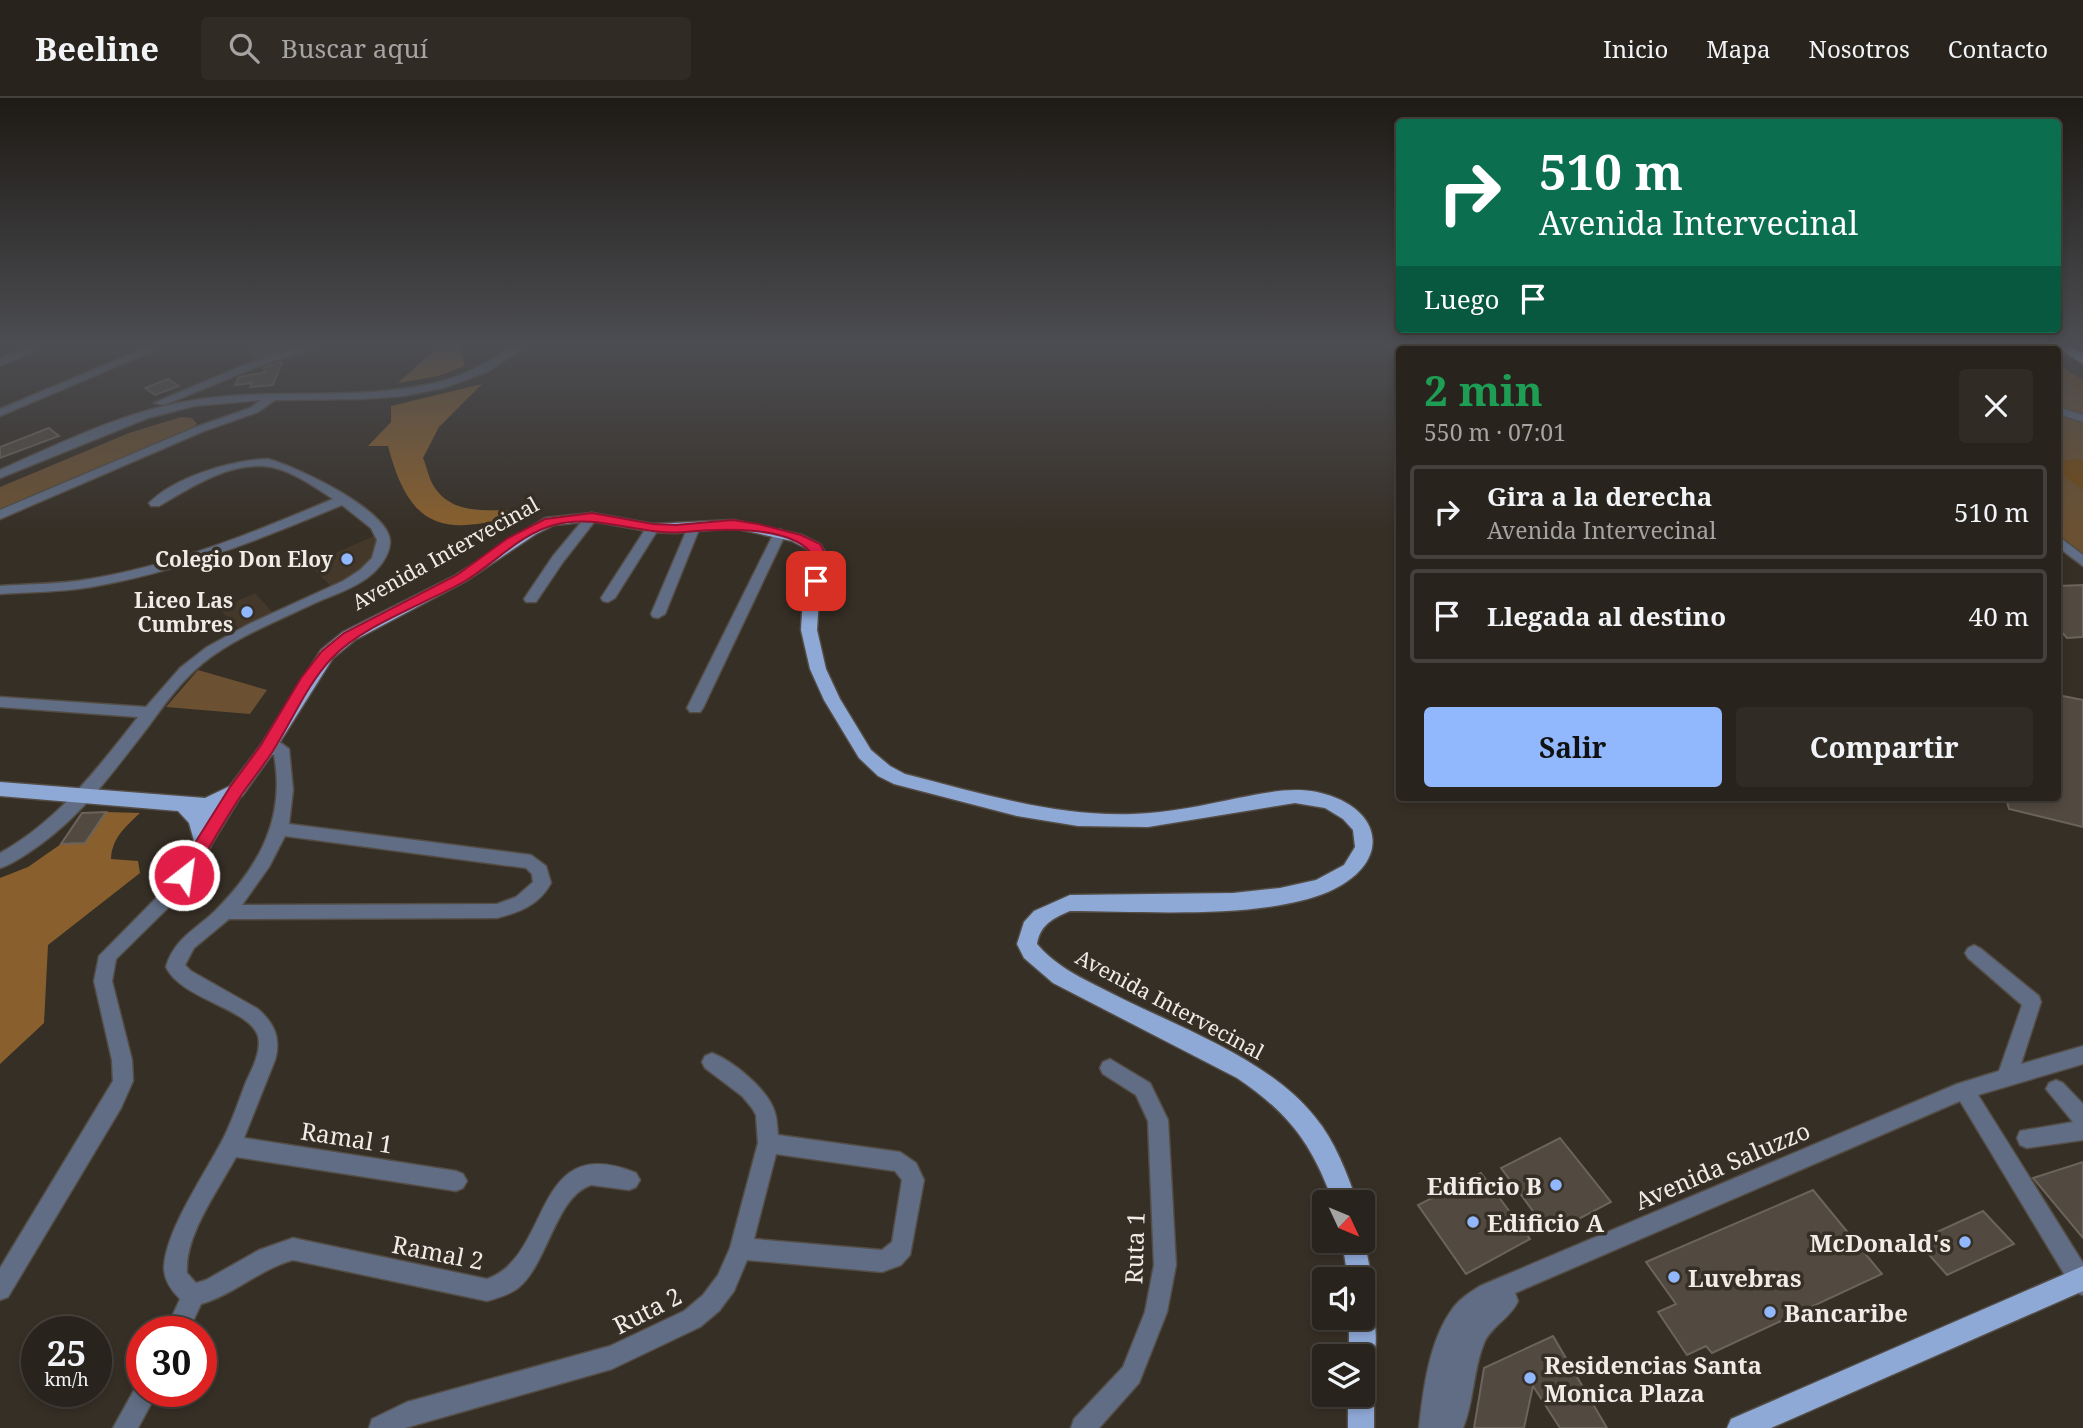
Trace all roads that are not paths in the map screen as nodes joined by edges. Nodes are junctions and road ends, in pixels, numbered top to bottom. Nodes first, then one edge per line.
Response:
1 (153, 407) edge
2 (172, 407) edge
3 (177, 407) edge
4 (190, 407) edge
5 (255, 407) edge
6 (2061, 412) edge
7 (2083, 419) edge
8 (200, 429) junction
9 (0, 468) edge
10 (0, 474) edge
11 (0, 482) edge
12 (342, 499) junction
13 (155, 503) dead end
14 (0, 515) edge
15 (592, 517) junction
16 (694, 527) junction
17 (653, 528) junction
18 (780, 533) junction
19 (2061, 543) edge
20 (2083, 562) edge
21 (0, 590) edge
22 (608, 598) dead end
23 (531, 599) dead end
24 (658, 614) dead end
25 (0, 702) edge
26 (695, 708) dead end
27 (150, 713) junction
28 (267, 749) junction
29 (241, 784) junction
30 (0, 789) edge
31 (81, 796) junction
32 (192, 805) junction
33 (215, 823) junction
34 (279, 828) junction
35 (203, 843) junction
36 (0, 860) edge
37 (224, 912) junction
38 (1974, 953) dead end
39 (2083, 1055) edge
40 (712, 1062) dead end
41 (1110, 1068) dead end
42 (2007, 1077) junction
43 (2056, 1089) dead end
44 (1964, 1090) junction
45 (2083, 1118) edge
46 (2083, 1130) edge
47 (2027, 1138) dead end
48 (768, 1143) junction
49 (230, 1146) junction
50 (629, 1180) dead end
51 (456, 1181) dead end
52 (1340, 1190) edge
53 (741, 1249) junction
54 (2082, 1280) edge
55 (0, 1289) edge
56 (194, 1295) junction
57 (1507, 1301) dead end
58 (184, 1316) edge
59 (137, 1407) edge
60 (1361, 1407) edge
61 (1438, 1427) edge
62 (125, 1428) edge
63 (381, 1428) edge
64 (1083, 1428) edge
65 (1361, 1428) edge
66 (1740, 1428) edge

1 - 9 street
2 - 10 street
3 - 11 street
4 - 8 street
5 - 8 street
6 - 7 street
8 - 14 street
12 - 13 street
12 - 21 street
12 - 27 street
15 - 17 main road, Avenida Intervecinal
15 - 23 street
15 - 28 main road, Avenida Intervecinal
16 - 17 main road, Avenida Intervecinal
16 - 18 main road, Avenida Intervecinal
16 - 24 street
17 - 22 street
18 - 26 street
18 - 52 main road, Avenida Intervecinal
19 - 20 street
25 - 27 street
27 - 31 street
28 - 29 main road, Avenida Intervecinal
28 - 34 street
29 - 32 main road
29 - 33 street, Avenida Intervecinal
30 - 31 main road
31 - 32 main road
31 - 36 street
32 - 33 main road
32 - 35 main road
33 - 35 street, Avenida Intervecinal
34 - 37 street
34 - 37 street
35 - 55 street, Avenida Intervecinal
37 - 49 street
38 - 42 street
39 - 42 street, Avenida Saluzzo
40 - 48 street, Ruta 2
41 - 64 street, Ruta 1
42 - 44 street, Avenida Saluzzo
43 - 45 street
44 - 54 street
44 - 61 street, Avenida Saluzzo
46 - 47 street
48 - 53 street, Ruta 2
48 - 53 street
49 - 51 street, Ramal 1
49 - 56 street
50 - 56 street, Ramal 2
53 - 63 street, Ruta 2
54 - 66 main road
56 - 58 street
57 - 61 street
59 - 62 street
60 - 65 main road

